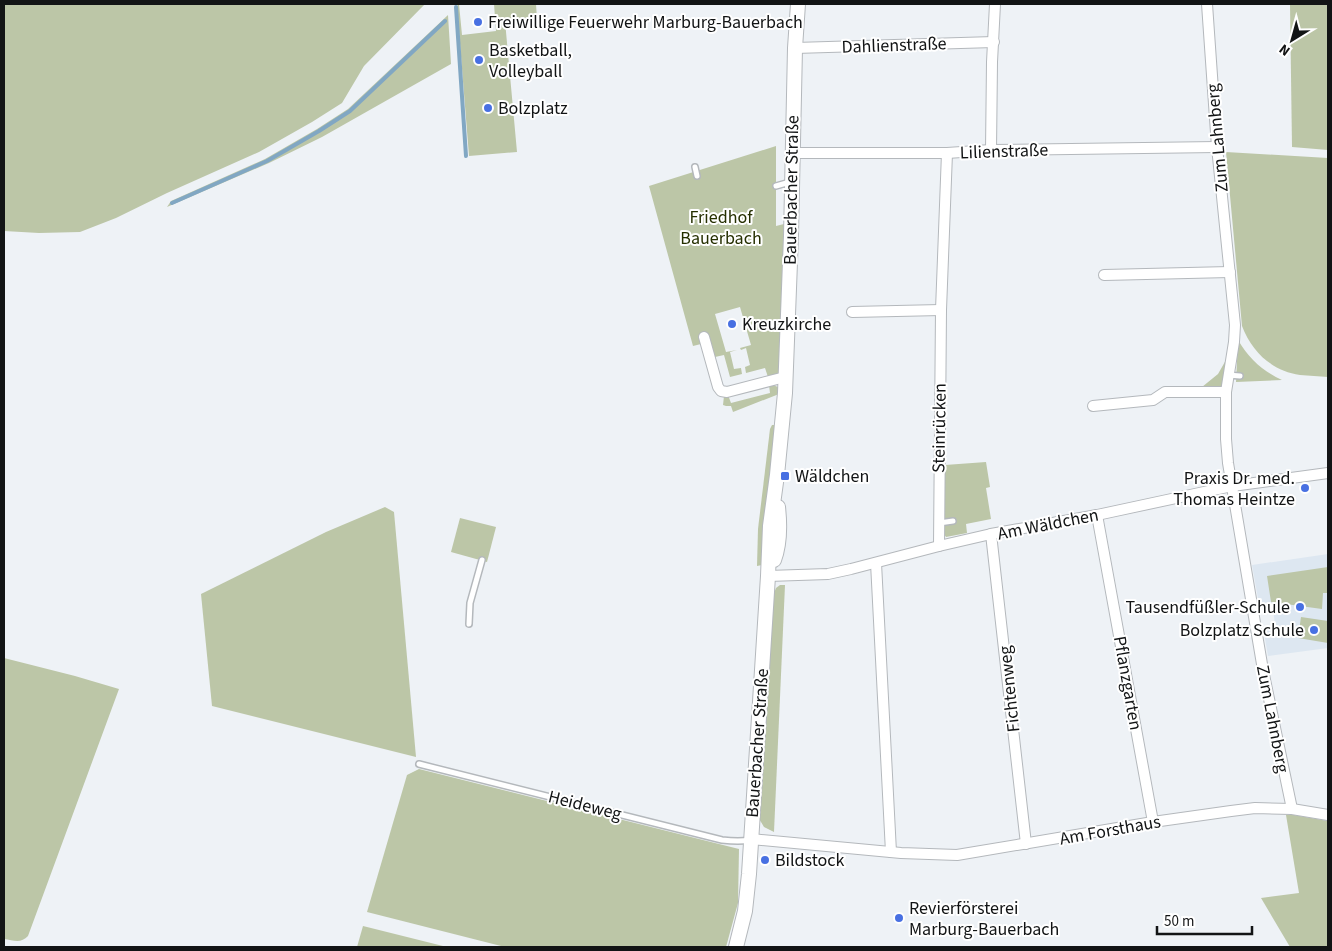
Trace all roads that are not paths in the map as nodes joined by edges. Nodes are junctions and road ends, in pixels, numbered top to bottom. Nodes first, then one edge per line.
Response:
1 (798, 4) edge
2 (995, 4) edge
3 (1206, 4) edge
4 (994, 42) junction
5 (795, 48) junction
6 (1217, 147) junction
7 (990, 150) junction
8 (792, 153) junction
9 (947, 153) junction
10 (695, 167) dead end
11 (697, 176) dead end
12 (792, 181) junction
13 (776, 186) dead end
14 (1230, 272) junction
15 (1104, 275) dead end
16 (941, 310) junction
17 (852, 312) dead end
18 (704, 337) dead end
19 (1228, 375) junction
20 (1240, 376) dead end
21 (785, 377) junction
22 (1226, 392) junction
23 (1093, 406) dead end
24 (1328, 472) edge
25 (1232, 486) junction
26 (1097, 514) junction
27 (953, 521) dead end
28 (939, 523) junction
29 (992, 534) junction
30 (939, 546) junction
31 (482, 560) dead end
32 (876, 563) junction
33 (768, 575) junction
34 (469, 624) dead end
35 (419, 764) dead end
36 (1292, 809) junction
37 (1328, 815) edge
38 (1153, 822) junction
39 (751, 839) junction
40 (1026, 844) junction
41 (891, 852) junction
42 (736, 947) edge

1 - 5 street, Bauerbacher Straße
2 - 4 street
3 - 6 street, Zum Lahnberg
4 - 5 street, Dahlienstraße
4 - 7 street
5 - 8 street, Bauerbacher Straße
6 - 7 street, Lilienstraße
6 - 14 street, Zum Lahnberg
7 - 9 street, Lilienstraße
8 - 9 street, Lilienstraße
8 - 12 street, Bauerbacher Straße
9 - 16 street, Steinrücken
10 - 11 lane
12 - 13 lane
12 - 21 street, Bauerbacher Straße
14 - 15 street
14 - 19 street, Zum Lahnberg
16 - 17 street
16 - 28 street, Steinrücken
18 - 21 street
19 - 20 lane
19 - 22 street, Zum Lahnberg
21 - 33 street, Bauerbacher Straße
22 - 23 street
22 - 25 street, Zum Lahnberg
24 - 25 street, Am Wäldchen
25 - 26 street, Am Wäldchen
25 - 36 street, Zum Lahnberg
26 - 29 street, Am Wäldchen
26 - 38 street, Pflanzgarten
27 - 28 lane
28 - 30 street, Steinrücken
29 - 30 street, Am Wäldchen
29 - 40 street, Fichtenweg
30 - 32 street, Am Wäldchen
31 - 34 lane
32 - 33 street, Am Wäldchen
32 - 41 street
33 - 39 street, Bauerbacher Straße
35 - 39 lane, Heideweg
36 - 37 street, Am Forsthaus
36 - 38 street, Am Forsthaus
38 - 40 street, Am Forsthaus
39 - 41 street, Am Forsthaus
39 - 42 street, Bauerbacher Straße
40 - 41 street, Am Forsthaus

